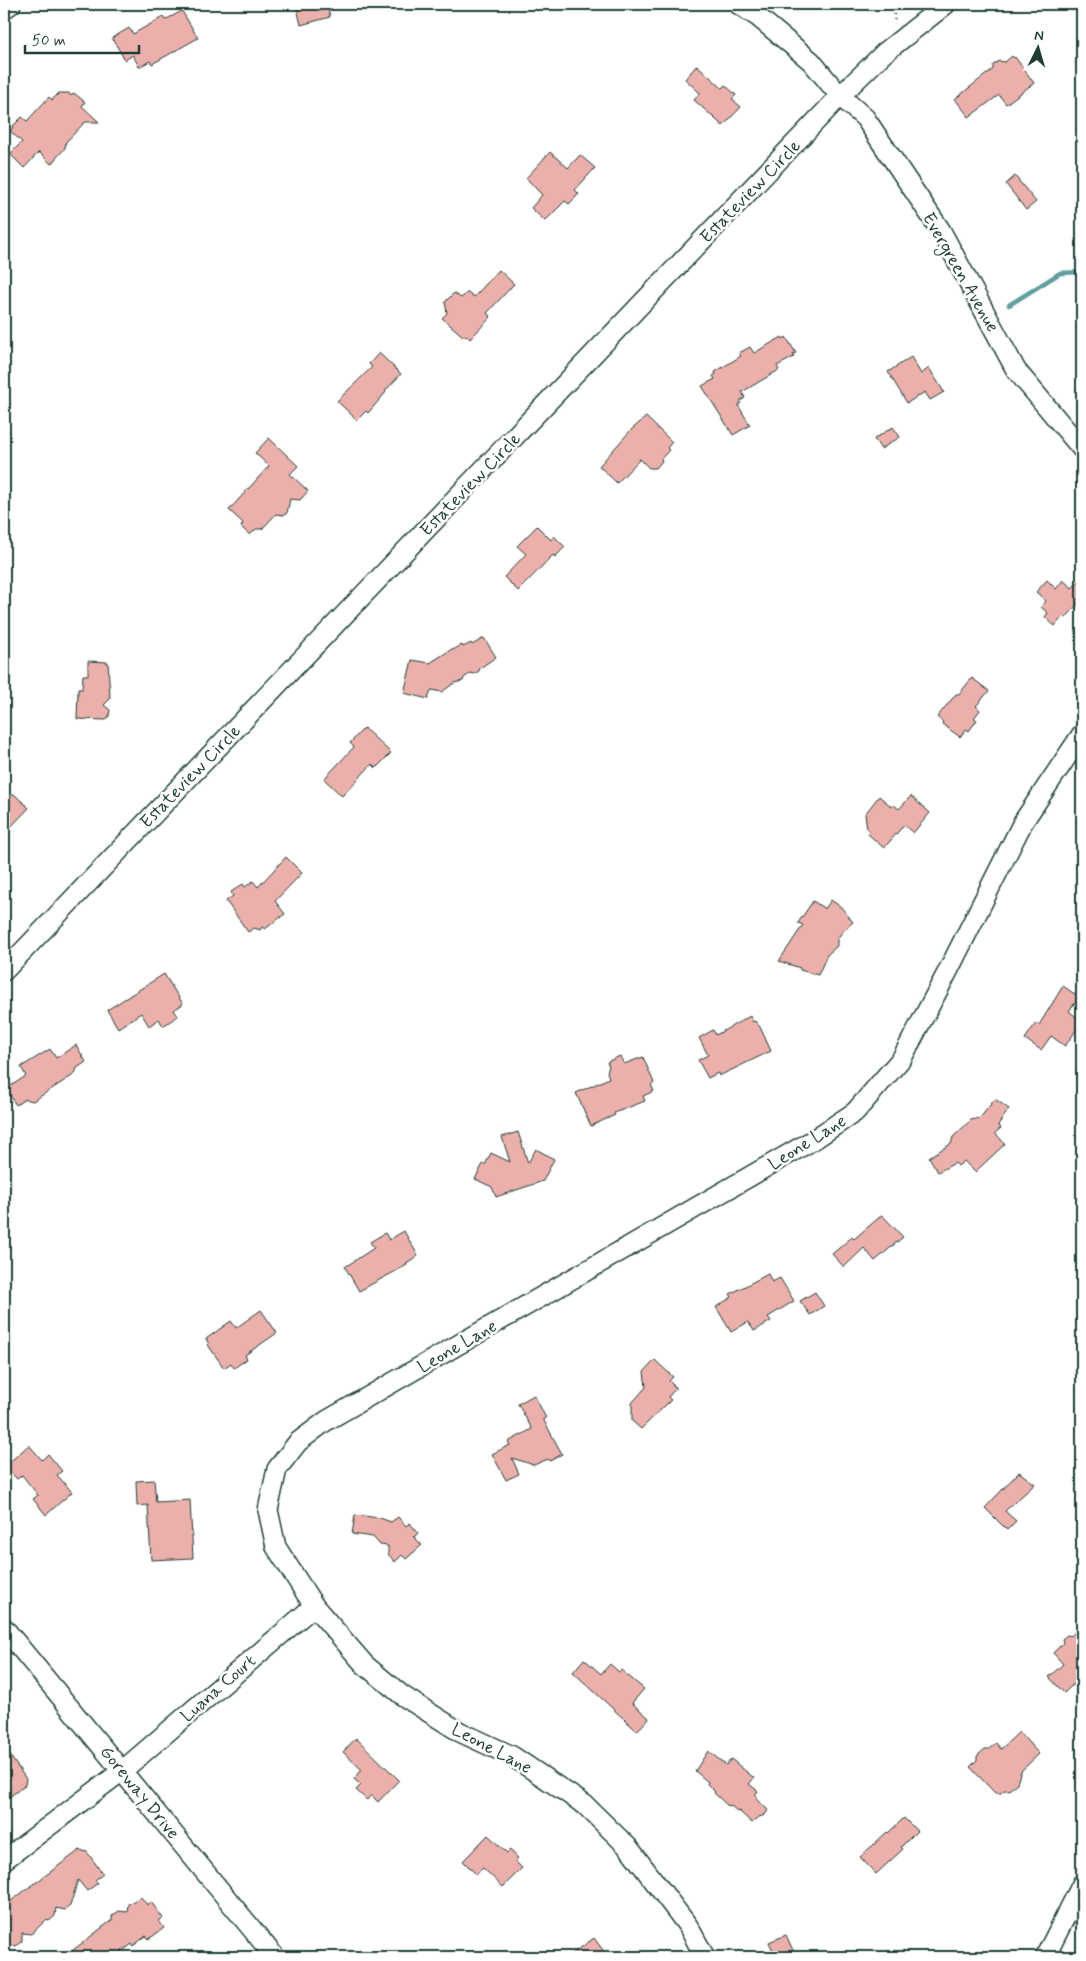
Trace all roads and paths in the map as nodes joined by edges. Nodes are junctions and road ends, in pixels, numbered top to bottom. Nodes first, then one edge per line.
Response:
1 (11, 4) edge
2 (738, 4) edge
3 (946, 4) edge
4 (4, 9) edge
5 (840, 96) junction
6 (1082, 449) edge
7 (1082, 734) edge
8 (4, 971) edge
9 (314, 1606) junction
10 (4, 1628) edge
11 (122, 1770) junction
12 (4, 1860) edge
13 (1082, 1884) edge
14 (275, 1957) edge
15 (705, 1957) edge
16 (1045, 1957) edge

1 - 4 street
2 - 5 street
3 - 5 street, Estateview Circle
5 - 6 street, Evergreen Avenue
5 - 8 street, Estateview Circle
7 - 9 street, Leone Lane
9 - 11 street, Luana Court
9 - 15 street, Leone Lane
10 - 11 street, Goreway Drive
11 - 12 street, Luana Court
11 - 14 street, Goreway Drive
13 - 16 street

